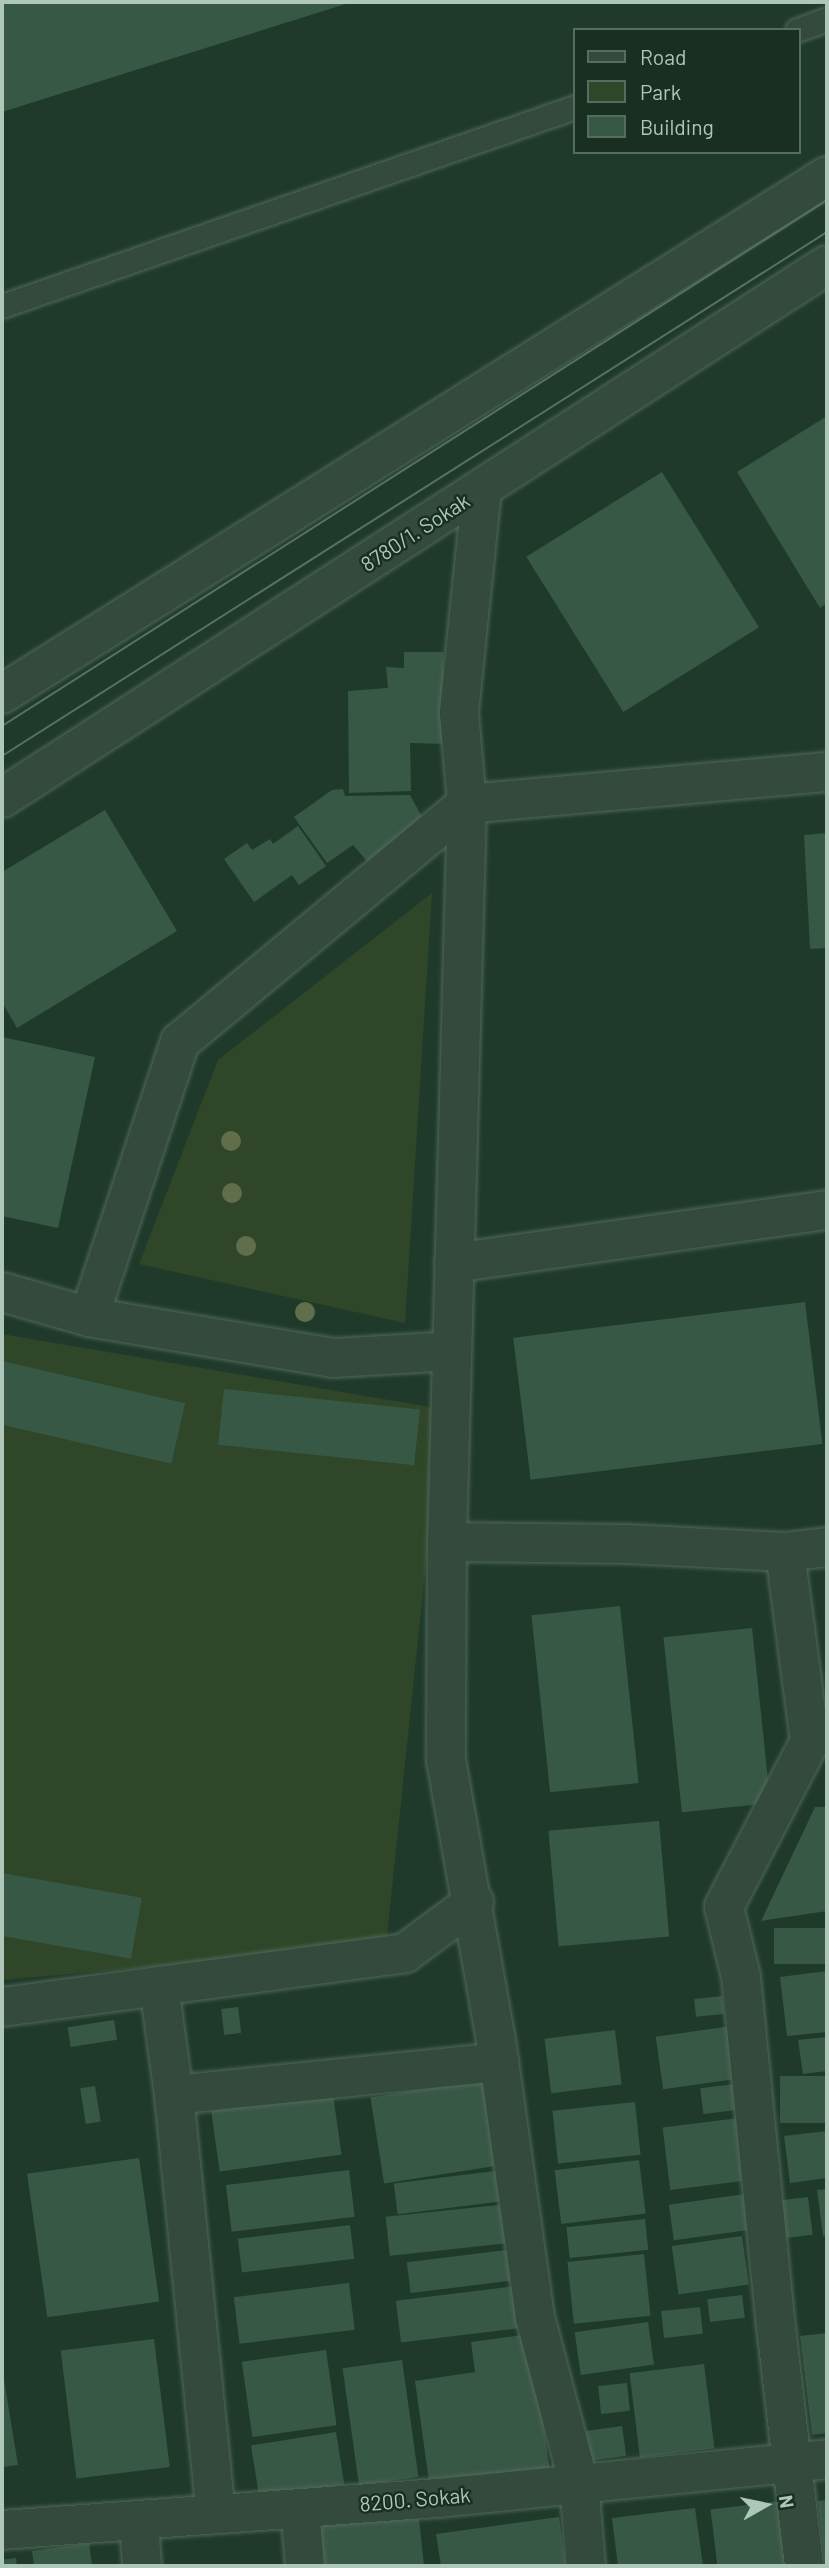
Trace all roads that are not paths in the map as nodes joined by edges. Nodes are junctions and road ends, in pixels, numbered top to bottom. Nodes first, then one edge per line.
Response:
1 (827, 19) edge
2 (801, 29) edge
3 (574, 107) edge
4 (827, 176) edge
5 (827, 265) edge
6 (2, 306) edge
7 (482, 489) junction
8 (2, 694) edge
9 (827, 772) edge
10 (2, 798) edge
11 (467, 804) junction
12 (827, 1210) edge
13 (454, 1263) junction
14 (2, 1292) edge
15 (89, 1317) junction
16 (452, 1351) junction
17 (447, 1542) junction
18 (827, 1547) edge
19 (785, 1552) junction
20 (474, 1902) junction
21 (159, 1986) junction
22 (2, 2007) edge
23 (499, 2062) junction
24 (174, 2095) junction
25 (810, 2460) edge
26 (579, 2483) junction
27 (300, 2508) junction
28 (216, 2514) junction
29 (139, 2520) junction
30 (2, 2530) edge
31 (142, 2566) edge
32 (305, 2566) edge
33 (586, 2566) edge
34 (804, 2566) edge

1 - 2 lane
3 - 6 lane
4 - 8 street
5 - 7 street, 8780/1. Sokak
7 - 10 street, 8780/1. Sokak
7 - 11 street
9 - 11 street
11 - 13 street
11 - 15 street
12 - 13 street
13 - 16 street
14 - 15 street
15 - 16 street
16 - 17 street
17 - 19 street
17 - 20 street
18 - 19 street
19 - 25 street
20 - 21 street
20 - 23 street
21 - 22 street
21 - 24 street
23 - 24 street
23 - 26 street
24 - 28 street
25 - 26 street, 8200. Sokak
25 - 34 street
26 - 27 street, 8200. Sokak
26 - 33 street
27 - 28 street, 8200. Sokak
27 - 32 street
28 - 29 street, 8200. Sokak
29 - 30 street, 8200. Sokak
29 - 31 street

